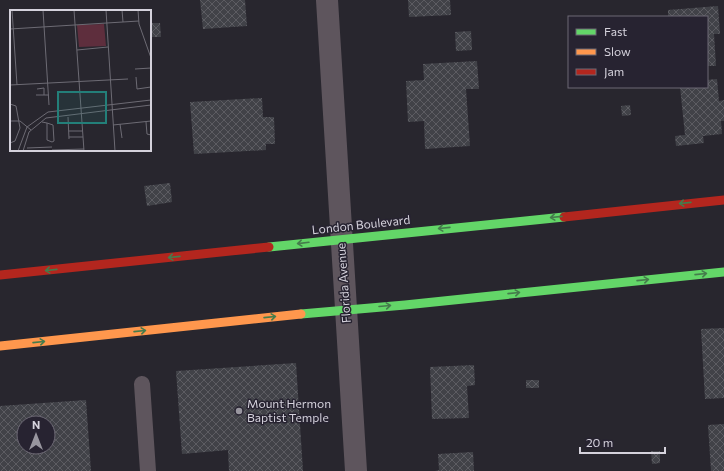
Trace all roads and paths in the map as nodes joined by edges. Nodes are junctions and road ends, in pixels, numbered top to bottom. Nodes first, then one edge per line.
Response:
1 (328, 0) edge
2 (724, 200) edge
3 (342, 239) junction
4 (724, 272) edge
5 (0, 275) edge
6 (346, 309) junction
7 (0, 346) edge
8 (142, 384) dead end
9 (148, 471) edge
10 (356, 471) edge

1 - 3 street, Florida Avenue
2 -> 3 main road, London Boulevard
3 -> 5 main road, London Boulevard
3 - 6 street, Florida Avenue
6 -> 4 main road
7 -> 6 main road
6 - 10 street, Florida Avenue
8 - 9 lane

